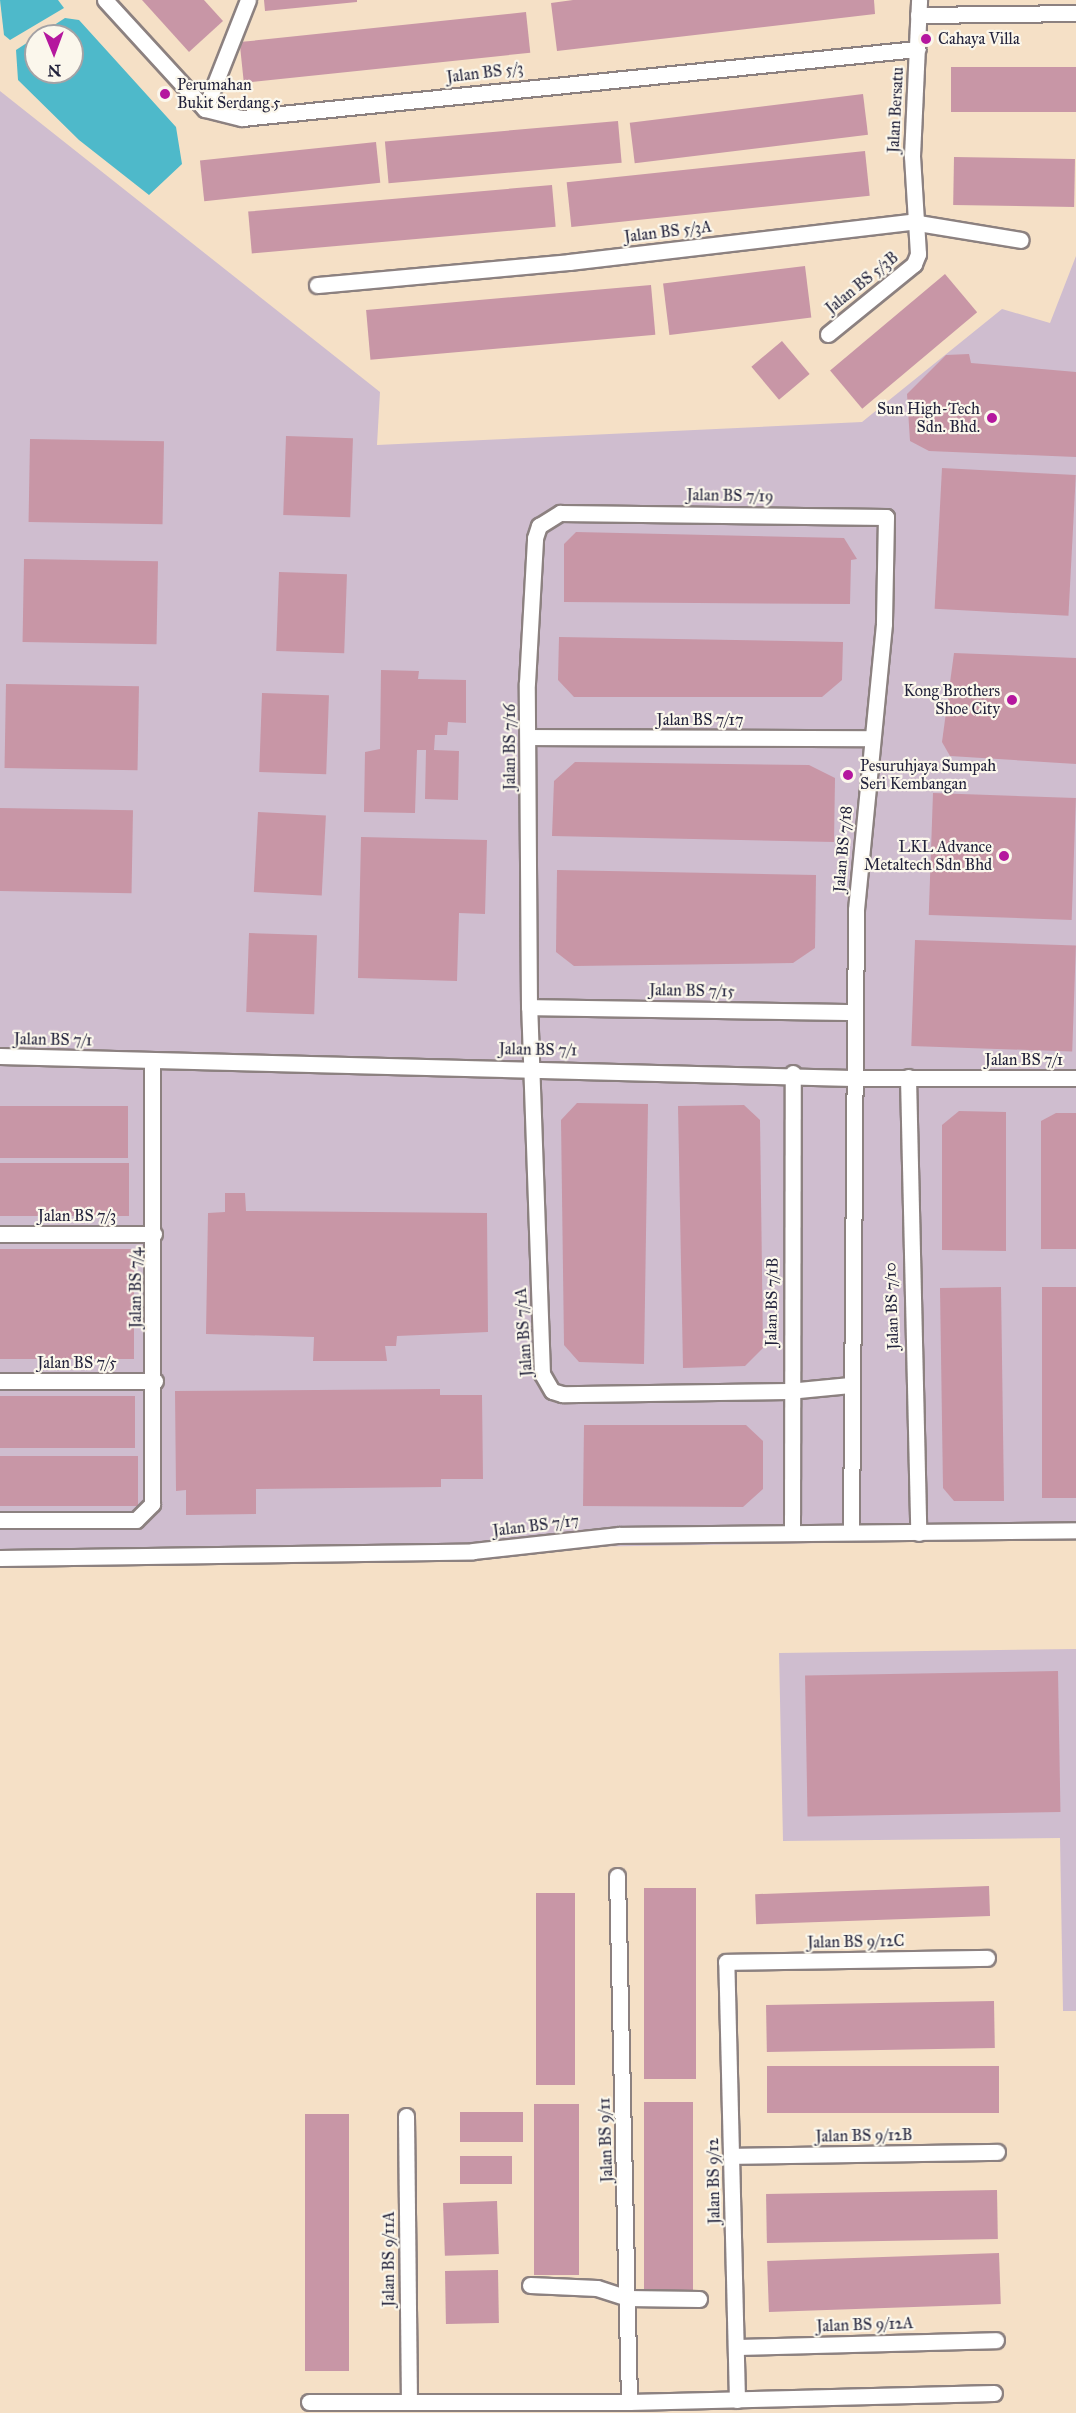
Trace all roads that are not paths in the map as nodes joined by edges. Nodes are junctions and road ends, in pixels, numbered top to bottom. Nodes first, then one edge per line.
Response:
1 (105, 0) edge
2 (248, 0) edge
3 (918, 8) edge
4 (1076, 13) edge
5 (917, 49) junction
6 (205, 109) junction
7 (912, 222) junction
8 (1021, 240) dead end
9 (317, 285) dead end
10 (828, 334) dead end
11 (574, 512) joint
12 (886, 517) joint
13 (528, 737) junction
14 (872, 738) junction
15 (529, 1007) junction
16 (855, 1012) junction
17 (0, 1056) edge
18 (152, 1060) junction
19 (534, 1068) junction
20 (793, 1073) junction
21 (908, 1077) junction
22 (852, 1078) junction
23 (1076, 1078) edge
24 (0, 1234) edge
25 (154, 1234) junction
26 (0, 1381) edge
27 (155, 1381) junction
28 (850, 1385) junction
29 (788, 1391) junction
30 (0, 1520) edge
31 (1076, 1530) edge
32 (851, 1532) junction
33 (792, 1533) junction
34 (918, 1533) junction
35 (0, 1558) edge
36 (617, 1876) dead end
37 (987, 1958) dead end
38 (726, 1962) joint
39 (406, 2116) dead end
40 (997, 2152) dead end
41 (731, 2156) junction
42 (530, 2285) dead end
43 (627, 2298) junction
44 (699, 2299) dead end
45 (996, 2340) dead end
46 (736, 2347) junction
47 (994, 2393) dead end
48 (737, 2400) junction
49 (309, 2402) dead end
50 (409, 2402) junction
51 (629, 2402) junction
52 (533, 2408) edge

1 - 6 street
2 - 6 street
3 - 4 street
3 - 5 street, Jalan Bersatu
5 - 6 street, Jalan BS 5/3
5 - 7 street, Jalan Bersatu
7 - 8 street, Jalan BS 5/3A
7 - 9 street, Jalan BS 5/3A
7 - 10 street, Jalan BS 5/3B
11 - 12 street, Jalan BS 7/19
11 - 13 street, Jalan BS 7/16
12 - 14 street, Jalan BS 7/18
13 - 14 street, Jalan BS 7/17
13 - 15 street, Jalan BS 7/16
14 - 16 street, Jalan BS 7/18
15 - 16 street, Jalan BS 7/15
15 - 19 street, Jalan BS 7/16
16 - 22 street, Jalan BS 7/18
17 - 18 street, Jalan BS 7/1
18 - 19 street, Jalan BS 7/1
18 - 25 street, Jalan BS 7/4
19 - 20 street, Jalan BS 7/1
19 - 29 street, Jalan BS 7/1A
20 - 22 street, Jalan BS 7/1
20 - 29 street, Jalan BS 7/1B
21 - 22 street, Jalan BS 7/1
21 - 23 street, Jalan BS 7/1
21 - 34 street, Jalan BS 7/10
22 - 28 street
24 - 25 street, Jalan BS 7/3
25 - 27 street, Jalan BS 7/4
26 - 27 street, Jalan BS 7/5
27 - 30 street, Jalan BS 7/4
28 - 29 street
28 - 32 street
29 - 33 street, Jalan BS 7/1B
31 - 34 street, Jalan BS 7/17
32 - 33 street, Jalan BS 7/17
32 - 34 street, Jalan BS 7/17
33 - 35 street, Jalan BS 7/17
36 - 43 street, Jalan BS 9/11
37 - 38 street, Jalan BS 9/12C
38 - 41 street, Jalan BS 9/12
39 - 50 street, Jalan BS 9/11A
40 - 41 street, Jalan BS 9/12B
41 - 46 street, Jalan BS 9/12
42 - 43 street
43 - 44 street
43 - 51 street, Jalan BS 9/11
45 - 46 street, Jalan BS 9/12A
46 - 48 street, Jalan BS 9/12
47 - 48 street
48 - 51 street
49 - 50 street
50 - 52 street
51 - 52 street

